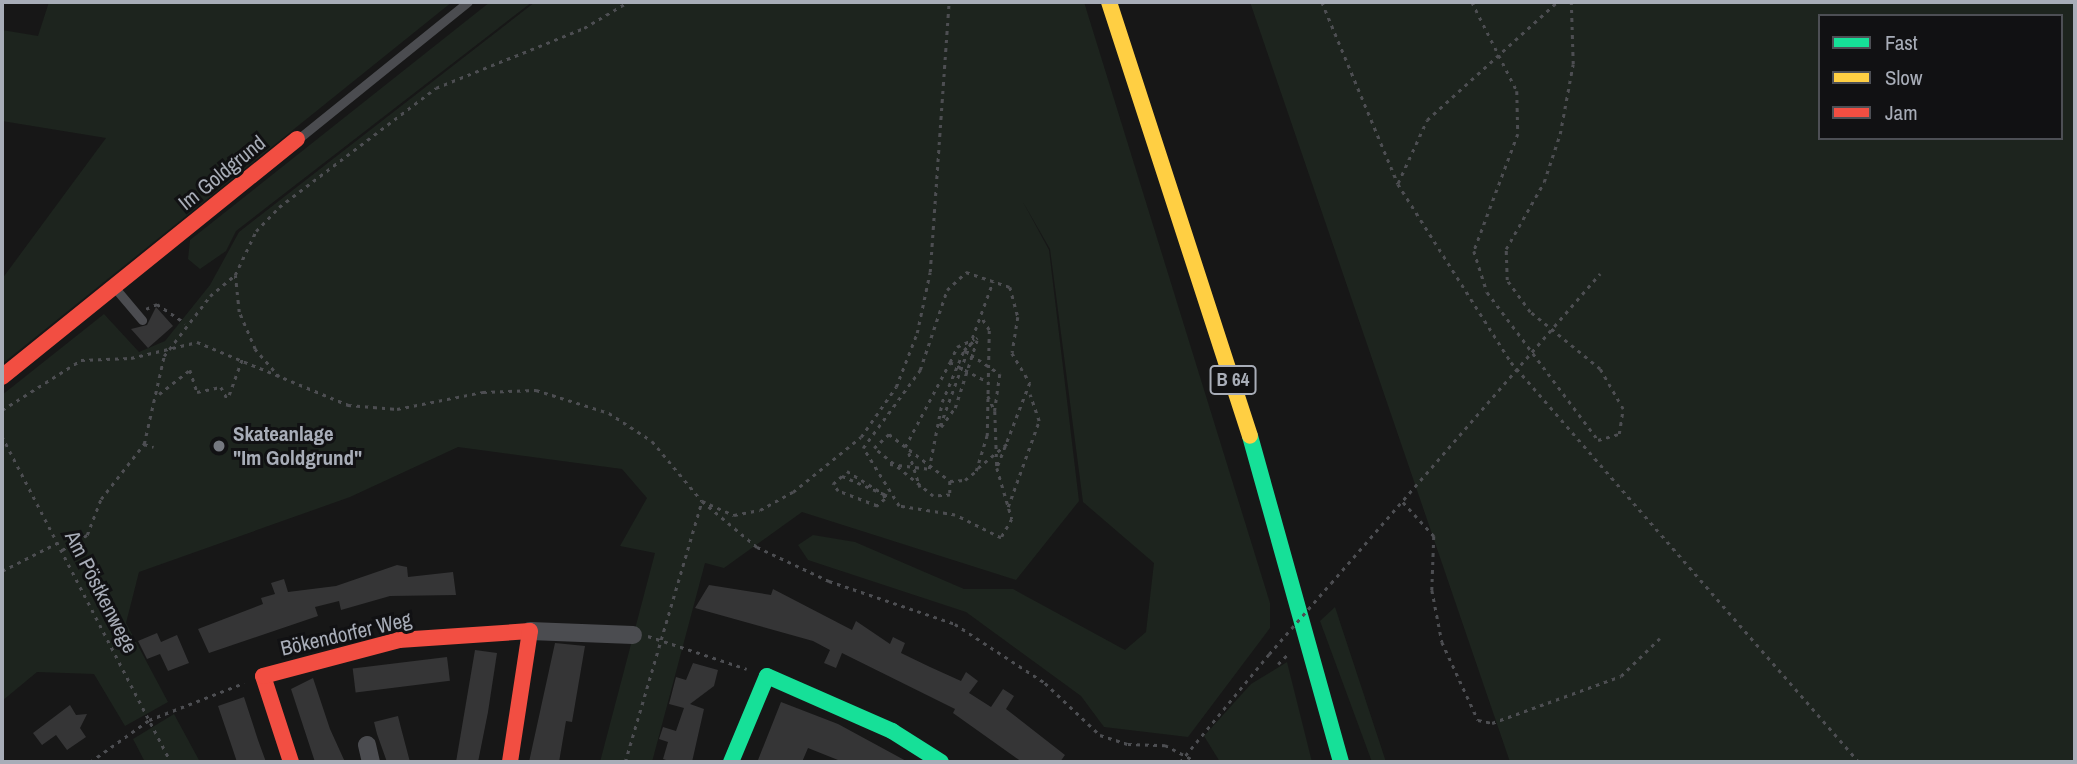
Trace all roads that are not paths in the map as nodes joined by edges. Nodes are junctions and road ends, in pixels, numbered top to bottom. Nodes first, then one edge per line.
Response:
1 (468, 2) edge
2 (1109, 2) edge
3 (297, 139) joint
4 (114, 287) junction
5 (139, 316) road end
6 (2, 377) edge
7 (530, 631) junction
8 (633, 635) road end
9 (291, 762) edge
10 (510, 762) edge
11 (731, 762) edge
12 (941, 762) edge
13 (1341, 762) edge

1 - 3 lane, Im Goldgrund
2 - 13 main road, B 64
3 - 4 main road, Im Goldgrund
4 - 5 lane
4 - 6 main road, Im Goldgrund
7 - 8 street, Bökendorfer Weg
7 - 9 main road, Bökendorfer Weg
7 - 10 main road
11 - 12 main road

